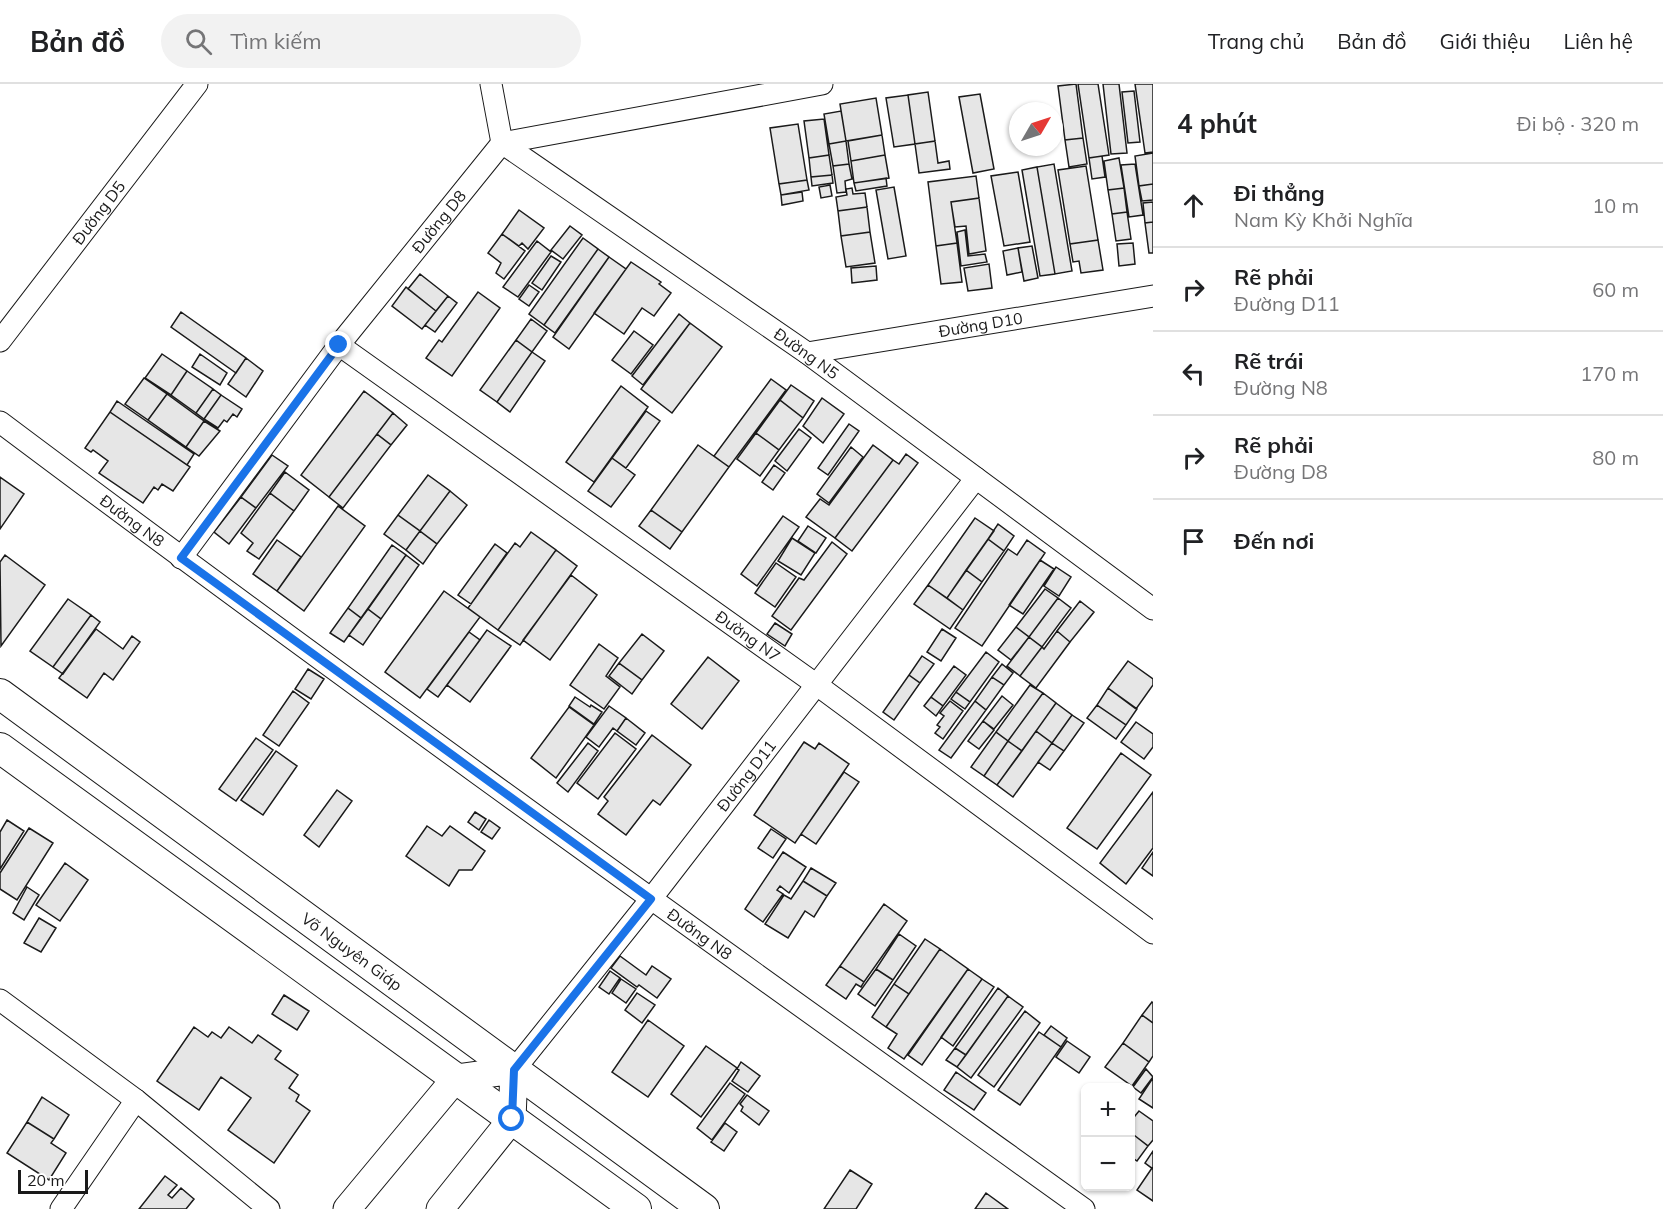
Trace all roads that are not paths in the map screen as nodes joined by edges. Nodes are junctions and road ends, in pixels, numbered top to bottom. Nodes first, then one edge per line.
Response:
1 (197, 84) edge
2 (491, 84) edge
3 (822, 84) edge
4 (502, 143) junction
5 (1153, 296) edge
6 (0, 341) edge
7 (339, 345) junction
8 (807, 353) junction
9 (0, 422) edge
10 (976, 478) junction
11 (181, 558) junction
12 (1153, 609) edge
13 (817, 685) junction
14 (0, 694) edge
15 (0, 748) edge
16 (651, 899) junction
17 (1153, 933) edge
18 (0, 1000) edge
19 (514, 1070) junction
20 (456, 1078) junction
21 (136, 1100) junction
22 (512, 1119) junction
23 (61, 1209) edge
24 (269, 1209) edge
25 (347, 1209) edge
26 (440, 1209) edge
27 (636, 1209) edge
28 (704, 1209) edge
29 (1084, 1209) edge

1 - 6 street, Đường D5
2 - 4 street
3 - 4 street
4 - 7 street, Đường D8
4 - 8 street, Đường N5
5 - 8 street, Đường D10
7 - 11 street, Đường D8
7 - 13 street, Đường N7
8 - 10 street, Đường N5
9 - 11 street, Đường N8
10 - 12 street, Đường N5
10 - 13 street, Đường D11
11 - 16 street, Đường N8
13 - 16 street, Đường D11
13 - 17 street, Đường N7
14 - 19 main road, Võ Nguyên Giáp
15 - 20 main road
16 - 19 street, Đường D11
16 - 29 street, Đường N8
18 - 21 street
19 - 20 street
19 - 22 street
19 - 28 main road, Võ Nguyên Giáp
20 - 22 main road
20 - 25 street
21 - 23 street
21 - 24 street
22 - 26 street
22 - 27 main road

